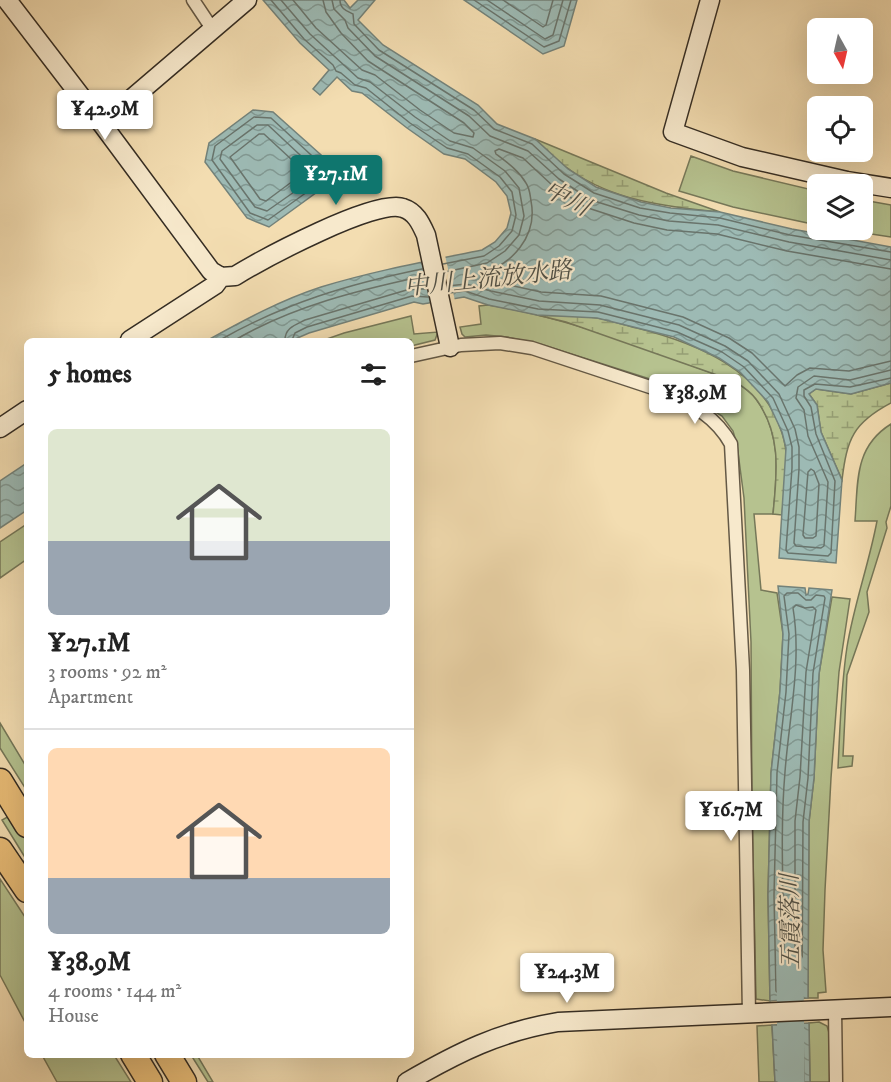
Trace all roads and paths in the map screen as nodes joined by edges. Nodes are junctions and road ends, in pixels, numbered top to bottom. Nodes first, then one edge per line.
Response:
1 (7, 0) edge
2 (193, 0) edge
3 (247, 0) edge
4 (710, 0) edge
5 (213, 30) junction
6 (102, 123) junction
7 (891, 188) edge
8 (221, 278) junction
9 (133, 338) edge
10 (449, 338) junction
11 (414, 355) edge
12 (24, 412) edge
13 (0, 428) edge
14 (0, 782) edge
15 (24, 820) edge
16 (0, 850) edge
17 (24, 886) edge
18 (891, 1007) edge
19 (826, 1009) junction
20 (757, 1013) junction
21 (135, 1058) edge
22 (169, 1058) edge
23 (150, 1082) edge
24 (184, 1082) edge
25 (407, 1082) edge
26 (836, 1082) edge

1 - 6 street
2 - 5 street
3 - 5 street
4 - 7 street
5 - 6 street
6 - 8 street
8 - 9 street
8 - 10 street
10 - 11 street
10 - 20 street
12 - 13 street
14 - 15 highway
16 - 17 highway
18 - 19 street
19 - 20 street
19 - 26 street
20 - 25 street
21 - 23 highway
22 - 24 highway

